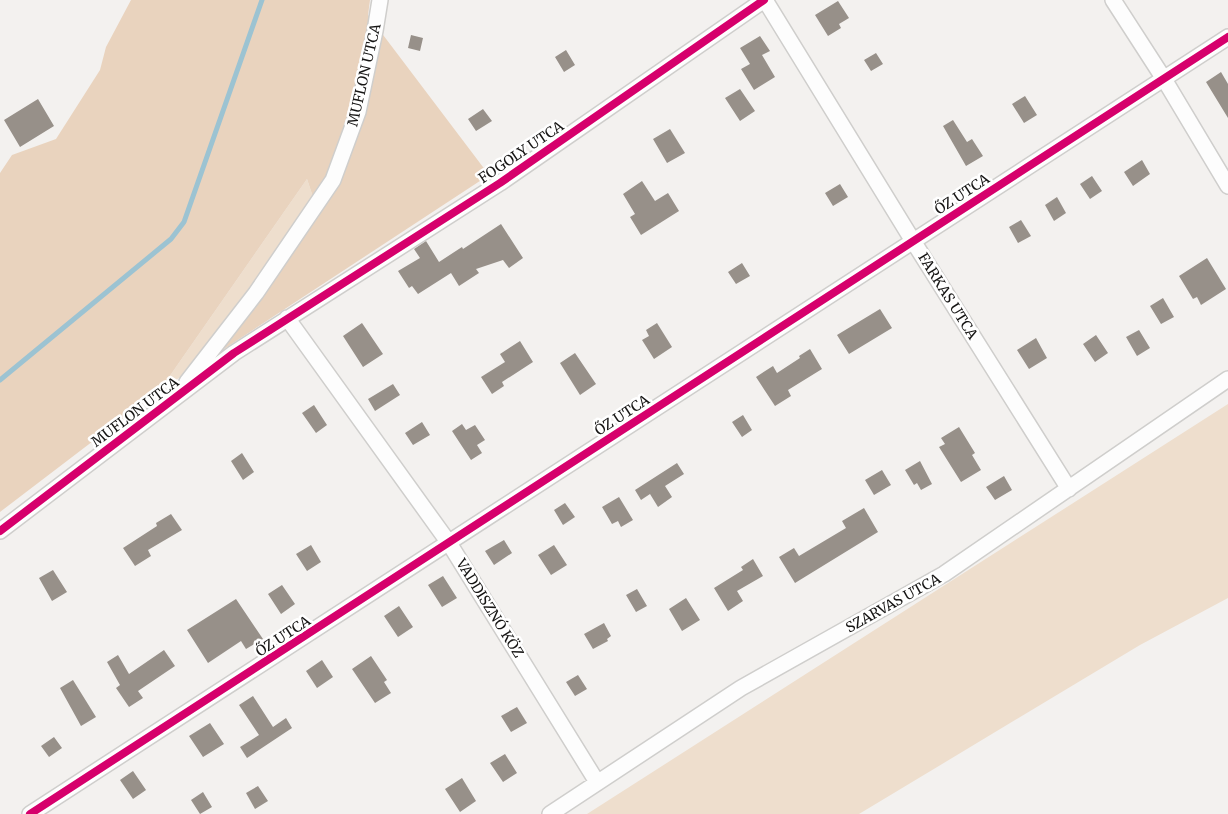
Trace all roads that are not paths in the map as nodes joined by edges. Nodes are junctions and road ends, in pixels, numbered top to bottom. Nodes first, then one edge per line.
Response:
1 (380, 0) edge
2 (765, 0) edge
3 (1113, 0) edge
4 (1228, 37) edge
5 (1164, 79) junction
6 (1228, 186) edge
7 (913, 240) junction
8 (287, 318) junction
9 (1228, 379) edge
10 (176, 396) junction
11 (1069, 489) junction
12 (0, 531) edge
13 (449, 543) junction
14 (597, 782) junction
15 (30, 814) edge
16 (550, 814) edge

1 - 10 street, MUFLON UTCA
2 - 7 street, FARKAS UTCA
2 - 8 street, FOGOLY UTCA
3 - 5 street
4 - 5 street, ŐZ UTCA
5 - 6 street
5 - 7 street, ŐZ UTCA
7 - 11 street, FARKAS UTCA
7 - 13 street, ŐZ UTCA
8 - 10 street, MUFLON UTCA
8 - 13 street, VADDISZNÓ KÖZ
9 - 11 street, SZARVAS UTCA
10 - 12 street, MUFLON UTCA
11 - 14 street, SZARVAS UTCA
13 - 14 street, VADDISZNÓ KÖZ
13 - 15 street, ŐZ UTCA
14 - 16 street, SZARVAS UTCA

